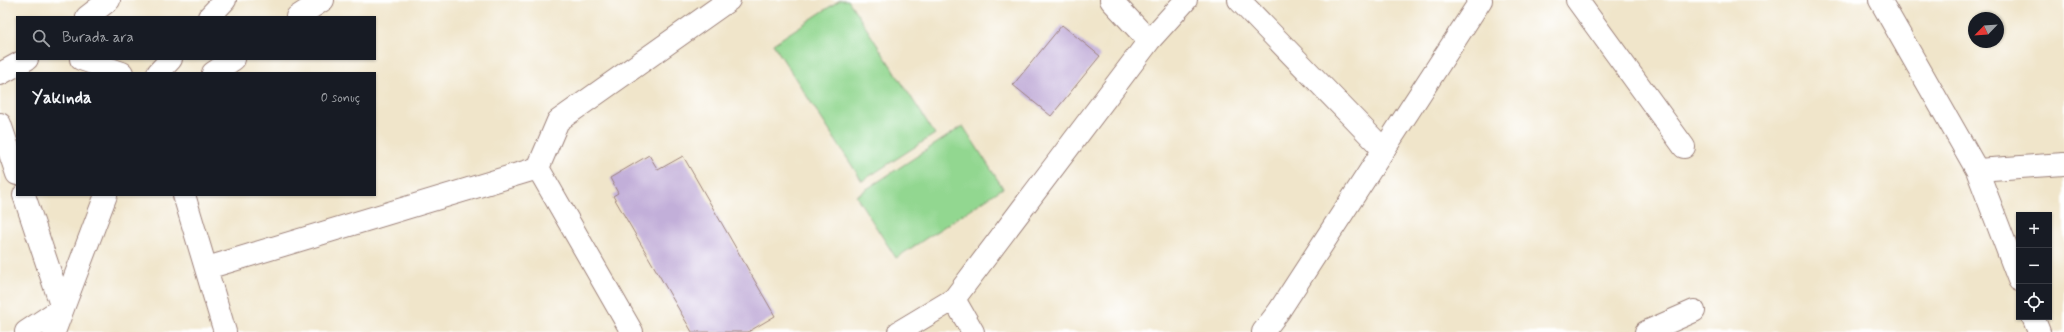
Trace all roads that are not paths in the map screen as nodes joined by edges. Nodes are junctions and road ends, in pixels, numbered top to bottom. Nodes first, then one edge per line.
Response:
1 (109, 0) edge
2 (225, 0) edge
3 (323, 0) edge
4 (729, 0) edge
5 (1111, 0) edge
6 (1186, 0) edge
7 (1239, 0) edge
8 (1482, 0) edge
9 (1578, 0) edge
10 (1880, 0) edge
11 (88, 16) edge
12 (210, 16) edge
13 (299, 16) edge
14 (1149, 41) junction
15 (25, 60) edge
16 (84, 60) edge
17 (170, 60) edge
18 (232, 60) edge
19 (119, 72) edge
20 (159, 72) edge
21 (214, 72) edge
22 (0, 74) edge
23 (0, 124) edge
24 (1684, 147) dead end
25 (1384, 150) junction
26 (2064, 164) edge
27 (538, 168) junction
28 (1977, 170) junction
29 (16, 171) edge
30 (24, 196) edge
31 (106, 196) edge
32 (184, 196) edge
33 (207, 268) junction
34 (2016, 272) edge
35 (954, 299) junction
36 (62, 308) junction
37 (1694, 311) dead end
38 (2034, 320) edge
39 (26, 332) edge
40 (54, 332) edge
41 (225, 332) edge
42 (632, 332) edge
43 (899, 332) edge
44 (973, 332) edge
45 (1263, 332) edge
46 (1646, 332) edge
47 (2038, 332) edge

1 - 11 street
2 - 12 street
3 - 13 street
4 - 27 street
5 - 14 street
6 - 14 street
7 - 25 street
8 - 25 street
9 - 24 street
10 - 28 street
14 - 35 street
15 - 22 street
16 - 19 street
17 - 20 street
18 - 21 street
23 - 29 street
25 - 45 street
26 - 28 street
27 - 33 street
27 - 42 street
28 - 34 street
30 - 36 street
31 - 36 street
32 - 33 street
33 - 41 street
35 - 43 street
35 - 44 street
36 - 39 street
36 - 40 street
37 - 46 street
38 - 47 street

